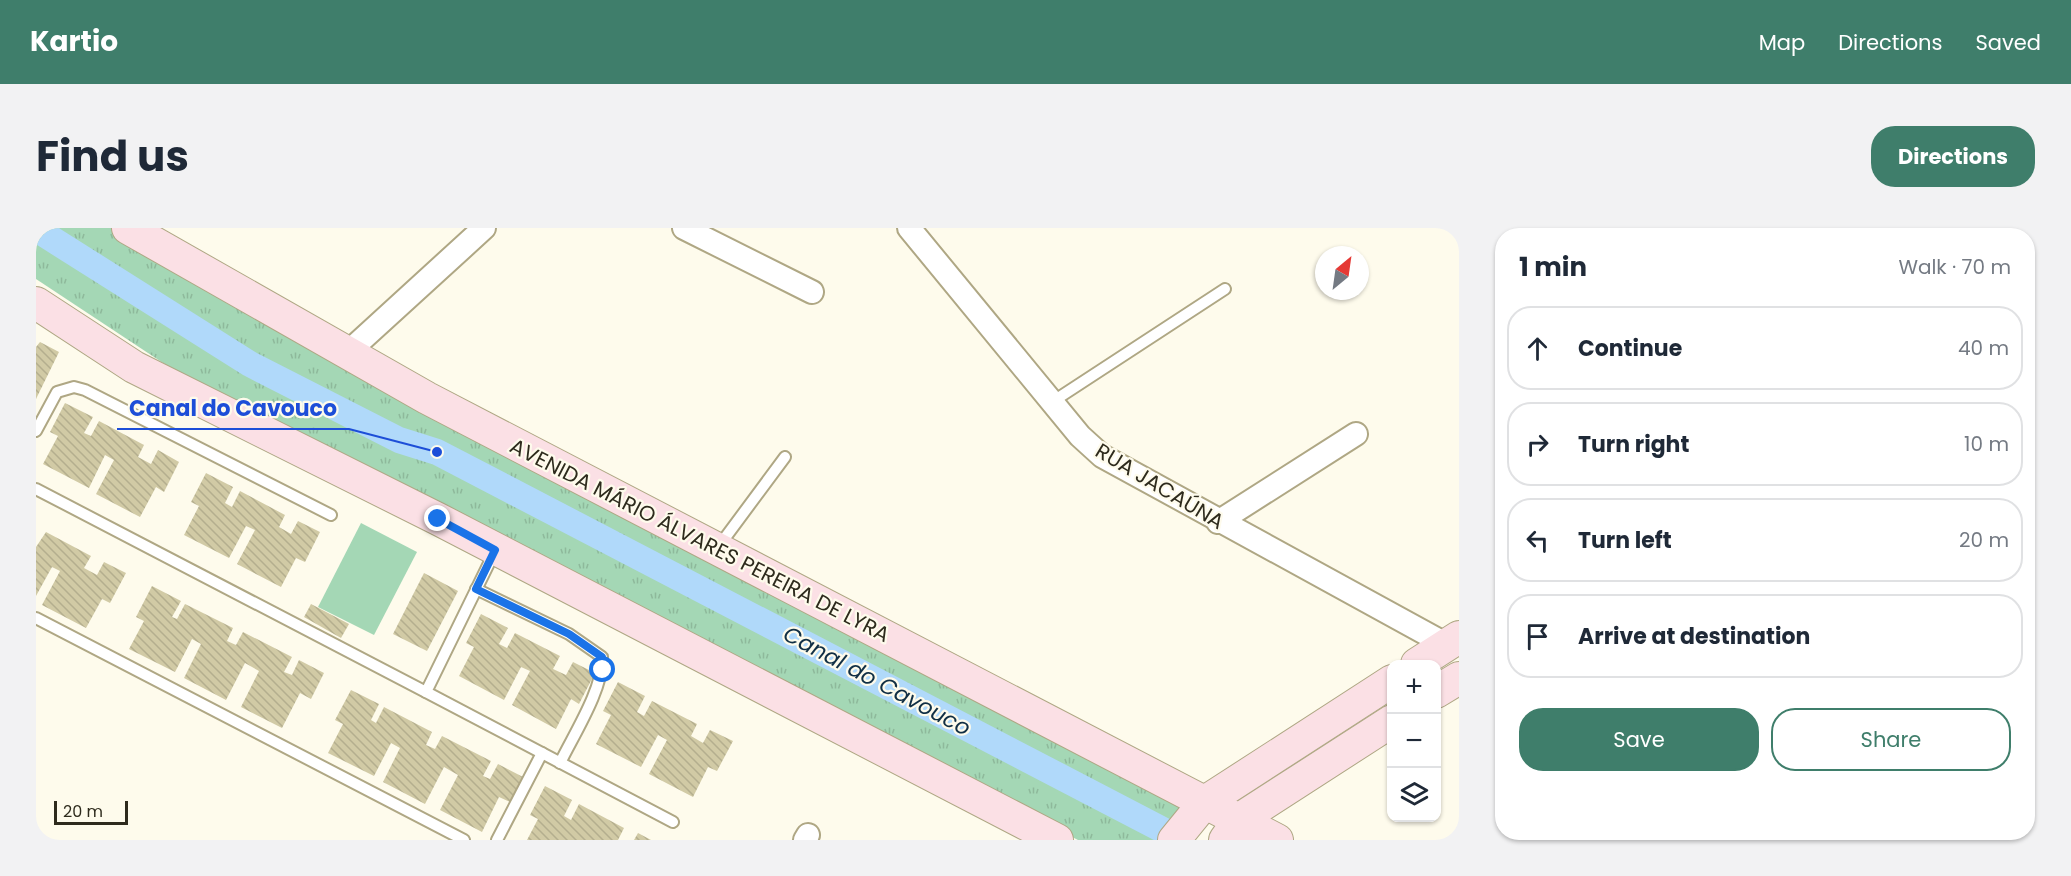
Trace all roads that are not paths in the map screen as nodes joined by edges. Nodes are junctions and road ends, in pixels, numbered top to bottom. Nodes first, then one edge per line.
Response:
1 (484, 228) edge
2 (684, 228) edge
3 (134, 229) edge
4 (916, 230) edge
5 (1225, 289) dead end
6 (812, 292) dead end
7 (36, 303) edge
8 (346, 354) junction
9 (1052, 402) junction
10 (36, 431) edge
11 (1356, 434) dead end
12 (785, 457) dead end
13 (36, 489) edge
14 (331, 515) dead end
15 (1218, 522) junction
16 (717, 549) junction
17 (495, 550) junction
18 (476, 589) junction
19 (36, 618) edge
20 (1453, 641) edge
21 (1423, 660) edge
22 (1459, 678) edge
23 (1387, 684) edge
24 (1441, 689) edge
25 (426, 692) junction
26 (1387, 725) edge
27 (542, 753) junction
28 (560, 763) junction
29 (1204, 804) junction
30 (673, 822) dead end
31 (1233, 828) edge
32 (464, 840) edge
33 (497, 840) edge
34 (1057, 840) edge
35 (1174, 840) edge
36 (1277, 840) edge

1 - 8 street
2 - 6 street
3 - 8 street, AVENIDA MÁRIO ÁLVARES PEREIRA DE LYRA
4 - 9 street, RUA JACAÚNA
5 - 9 lane
7 - 17 street
8 - 16 street, AVENIDA MÁRIO ÁLVARES PEREIRA DE LYRA
9 - 15 street, RUA JACAÚNA
10 - 14 lane
11 - 15 street
12 - 16 lane
13 - 25 lane
15 - 20 street, RUA JACAÚNA
16 - 29 street, AVENIDA MÁRIO ÁLVARES PEREIRA DE LYRA
17 - 18 lane
17 - 34 street
18 - 25 lane
18 - 28 lane
19 - 32 lane
20 - 21 street
22 - 24 street
23 - 29 street
25 - 27 lane
26 - 31 street
27 - 28 lane
27 - 33 lane
28 - 30 lane
29 - 31 street, AVENIDA MÁRIO ÁLVARES PEREIRA DE LYRA
29 - 35 street
31 - 36 street, AVENIDA MÁRIO ÁLVARES PEREIRA DE LYRA

